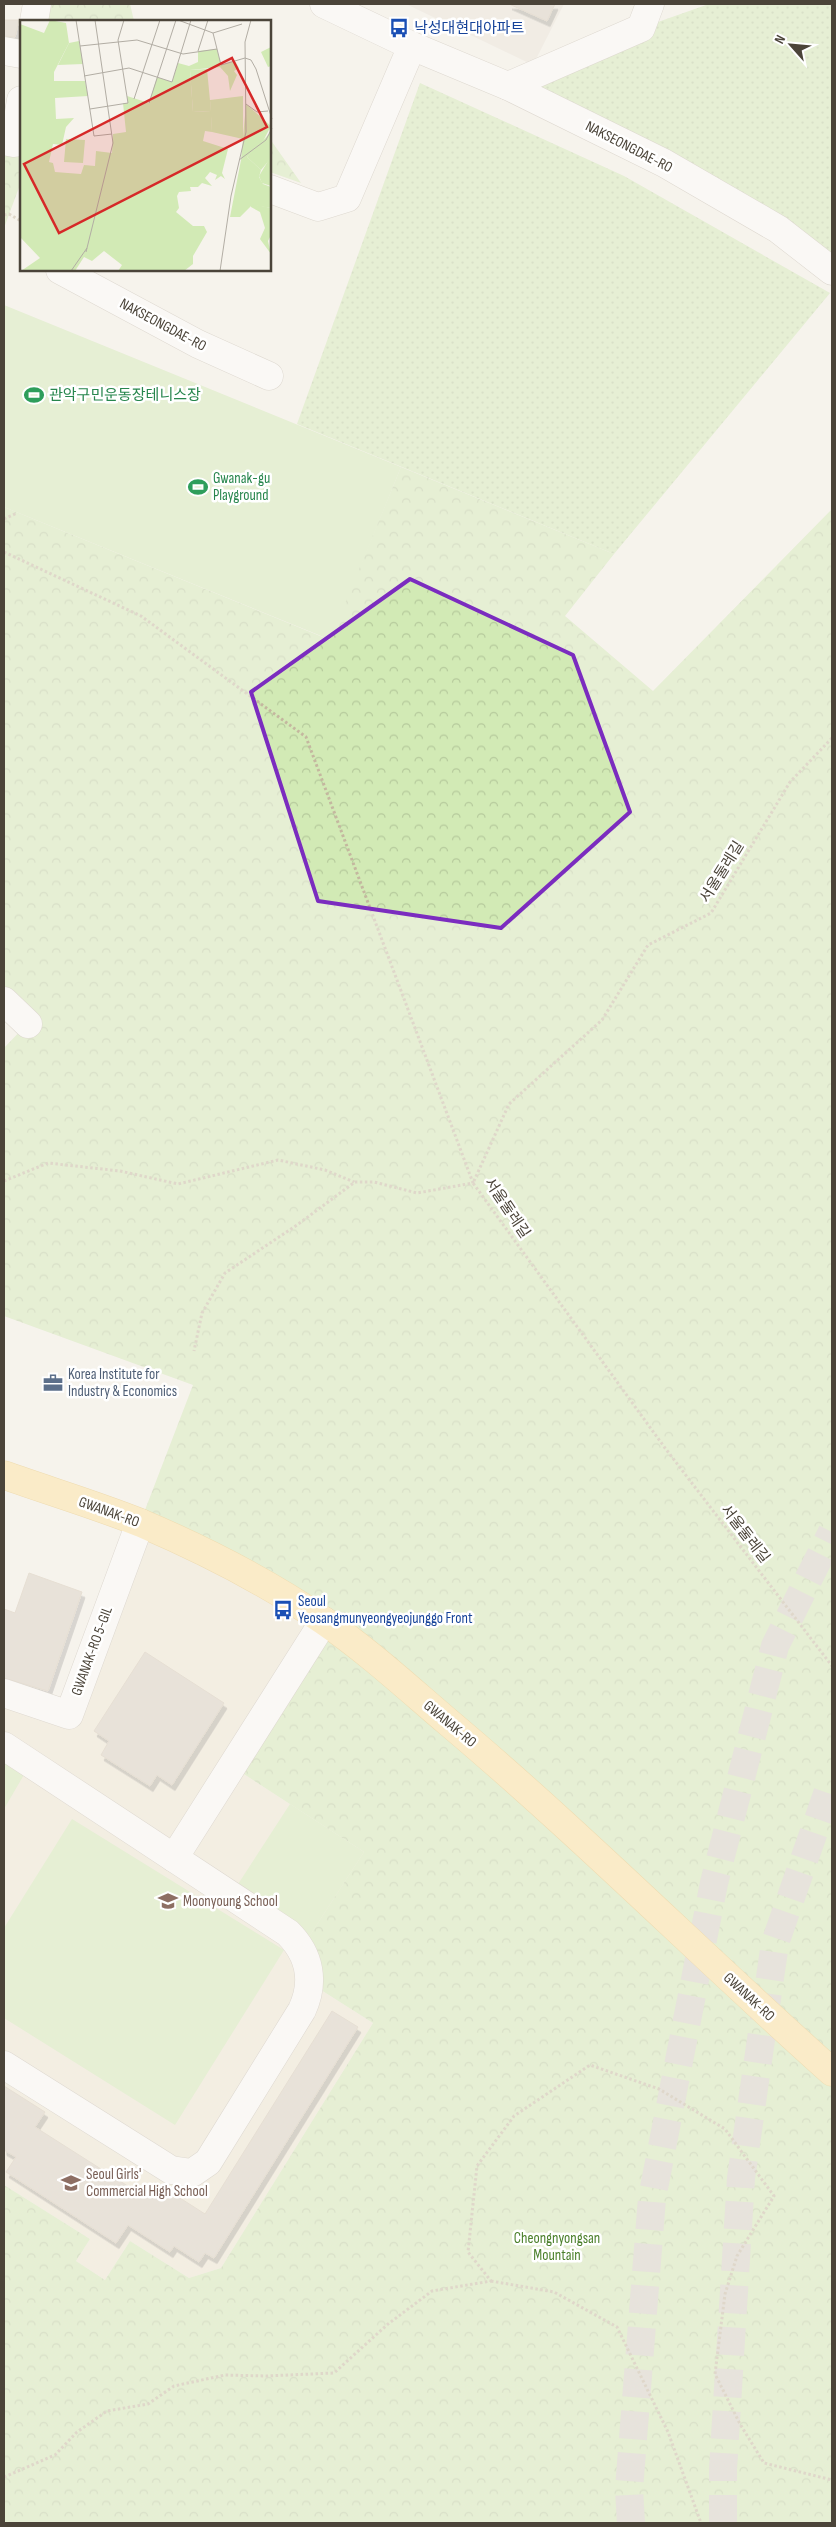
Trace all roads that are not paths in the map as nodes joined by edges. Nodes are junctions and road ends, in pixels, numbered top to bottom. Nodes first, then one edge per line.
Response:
1 (37, 4) edge
2 (324, 4) edge
3 (650, 4) edge
4 (34, 20) edge
5 (412, 46) junction
6 (4, 51) edge
7 (20, 54) edge
8 (508, 86) junction
9 (20, 106) edge
10 (4, 141) edge
11 (271, 189) edge
12 (62, 271) edge
13 (832, 271) edge
14 (270, 376) dead end
15 (4, 1001) edge
16 (28, 1024) dead end
17 (4, 1475) edge
18 (140, 1523) junction
19 (324, 1622) junction
20 (4, 1693) edge
21 (4, 1746) edge
22 (174, 1858) junction
23 (4, 2066) edge
24 (832, 2072) edge

1 - 4 street
2 - 5 street, NAKSEONGDAE-RO
3 - 8 street
5 - 8 street, NAKSEONGDAE-RO
5 - 11 street
6 - 7 street
8 - 13 street, NAKSEONGDAE-RO
9 - 10 street
12 - 14 street, NAKSEONGDAE-RO
15 - 16 street
17 - 18 main road, GWANAK-RO
18 - 19 main road, GWANAK-RO
18 - 20 street, GWANAK-RO 5-GIL
19 - 22 street
19 - 24 main road, GWANAK-RO
21 - 22 street
22 - 23 street

